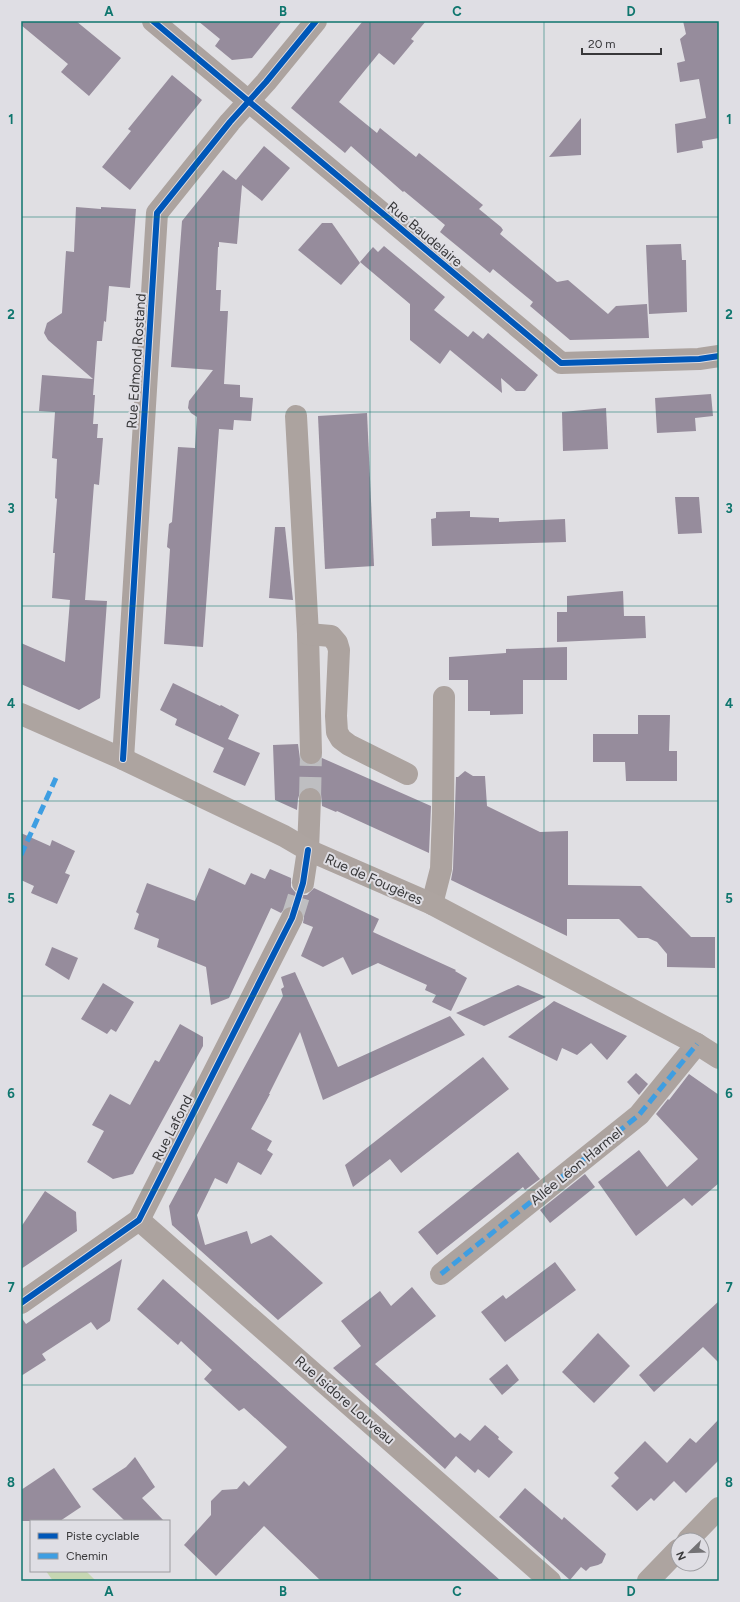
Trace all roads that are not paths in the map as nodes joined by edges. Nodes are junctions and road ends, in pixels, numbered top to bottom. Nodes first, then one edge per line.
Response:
1 (153, 21) edge
2 (316, 21) edge
3 (248, 101) junction
4 (719, 356) edge
5 (296, 416) dead end
6 (308, 634) junction
7 (444, 697) dead end
8 (21, 714) edge
9 (311, 753) tunnel mouth
10 (123, 759) junction
11 (407, 774) dead end
12 (310, 799) tunnel mouth
13 (308, 850) junction
14 (303, 883) tunnel mouth
15 (432, 904) junction
16 (292, 918) tunnel mouth
17 (697, 1044) junction
18 (719, 1058) edge
19 (139, 1220) junction
20 (441, 1274) dead end
21 (21, 1303) edge
22 (719, 1508) edge
23 (696, 1532) edge
24 (670, 1558) edge
25 (550, 1581) edge
26 (648, 1581) edge

1 - 3 street, Rue Baudelaire
2 - 3 street, Rue Edmond Rostand
3 - 4 street, Rue Baudelaire
3 - 10 street, Rue Edmond Rostand
5 - 6 street
6 - 9 street
6 - 11 street
7 - 15 street
8 - 10 main road, Rue de Fougères
10 - 13 main road, Rue de Fougères
12 - 13 street
13 - 14 street
13 - 15 main road, Rue de Fougères
15 - 17 main road, Rue de Fougères
16 - 19 street, Rue Lafond
17 - 18 main road, Rue de Fougères
17 - 20 street, Allée Léon Harmel
19 - 21 street, Rue Lafond
19 - 25 street, Rue Isidore Louveau
22 - 23 main road
24 - 26 main road

